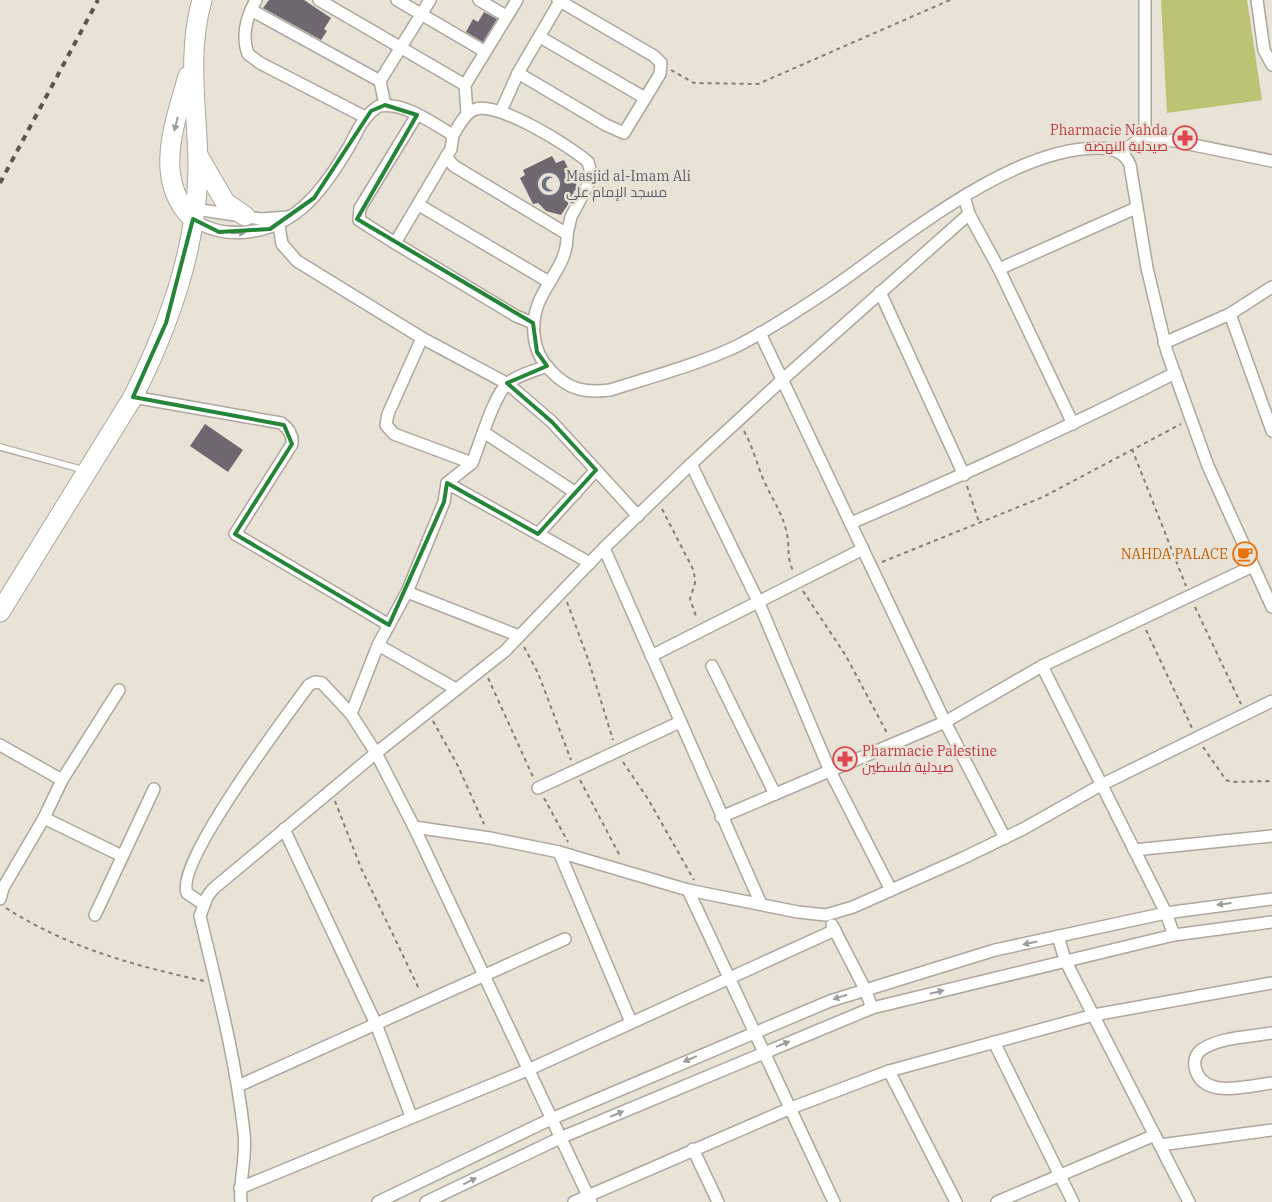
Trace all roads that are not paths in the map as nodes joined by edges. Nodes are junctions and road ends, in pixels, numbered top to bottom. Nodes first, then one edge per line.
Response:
1 (202, 0) edge
2 (319, 0) edge
3 (397, 0) edge
4 (430, 0) edge
5 (479, 0) edge
6 (517, 0) edge
7 (559, 0) edge
8 (1145, 0) edge
9 (1258, 0) edge
10 (253, 5) edge
11 (421, 14) junction
12 (506, 16) junction
13 (540, 36) junction
14 (401, 46) junction
15 (484, 51) junction
16 (192, 60) junction
17 (1272, 65) edge
18 (518, 73) junction
19 (380, 81) junction
20 (465, 85) junction
21 (645, 98) junction
22 (385, 105) junction
23 (501, 111) junction
24 (467, 113) junction
25 (418, 115) junction
26 (365, 117) junction
27 (454, 135) junction
28 (1145, 136) junction
29 (1121, 153) junction
30 (198, 155) junction
31 (446, 157) junction
32 (1272, 161) edge
33 (964, 196) junction
34 (419, 205) junction
35 (1136, 208) junction
36 (194, 214) junction
37 (969, 214) junction
38 (245, 216) junction
39 (290, 217) junction
40 (279, 226) junction
41 (567, 234) junction
42 (395, 243) junction
43 (1000, 269) junction
44 (549, 282) junction
45 (1272, 287) edge
46 (880, 292) junction
47 (1230, 314) junction
48 (533, 323) junction
49 (760, 333) junction
50 (422, 338) junction
51 (1164, 343) junction
52 (546, 366) junction
53 (1175, 373) junction
54 (782, 380) junction
55 (508, 384) junction
56 (133, 397) junction
57 (1073, 424) junction
58 (1272, 431) edge
59 (484, 432) junction
60 (0, 447) edge
61 (472, 463) junction
62 (692, 464) junction
63 (596, 470) junction
64 (86, 471) junction
65 (964, 475) junction
66 (447, 483) junction
67 (576, 493) junction
68 (638, 516) junction
69 (851, 523) junction
70 (538, 534) junction
71 (604, 548) junction
72 (863, 549) junction
73 (590, 563) junction
74 (1253, 566) junction
75 (407, 592) junction
76 (758, 601) junction
77 (1272, 607) edge
78 (0, 612) edge
79 (389, 625) junction
80 (519, 636) junction
81 (378, 645) junction
82 (651, 656) junction
83 (712, 666) dead end
84 (1042, 666) junction
85 (456, 689) junction
86 (119, 690) dead end
87 (1272, 702) edge
88 (351, 714) junction
89 (680, 722) junction
90 (945, 722) junction
91 (0, 745) edge
92 (376, 753) junction
93 (830, 771) junction
94 (62, 780) junction
95 (1101, 785) junction
96 (538, 788) road end
97 (154, 789) dead end
98 (776, 794) junction
99 (721, 817) junction
100 (44, 818) junction
101 (414, 826) junction
102 (284, 829) junction
103 (1272, 836) edge
104 (1005, 838) junction
105 (1134, 850) junction
106 (559, 852) junction
107 (122, 856) junction
108 (688, 890) junction
109 (891, 890) junction
110 (1272, 899) edge
111 (1, 901) edge
112 (203, 904) junction
113 (761, 904) junction
114 (1166, 912) junction
115 (95, 915) dead end
116 (826, 915) junction
117 (1272, 922) edge
118 (835, 930) junction
119 (1174, 935) junction
120 (1058, 936) junction
121 (565, 939) dead end
122 (1065, 960) junction
123 (485, 976) junction
124 (730, 978) junction
125 (1272, 983) edge
126 (865, 989) junction
127 (872, 1008) junction
128 (1094, 1015) junction
129 (632, 1022) junction
130 (376, 1024) junction
131 (753, 1032) junction
132 (1272, 1033) edge
133 (994, 1042) junction
134 (763, 1052) junction
135 (530, 1069) junction
136 (889, 1071) junction
137 (1272, 1083) edge
138 (238, 1086) junction
139 (792, 1108) junction
140 (412, 1116) junction
141 (551, 1119) junction
142 (1272, 1130) edge
143 (560, 1138) junction
144 (1157, 1140) junction
145 (692, 1149) junction
146 (1059, 1174) junction
147 (240, 1188) junction
148 (589, 1199) edge
149 (241, 1202) edge
150 (378, 1202) edge
151 (426, 1202) edge
152 (574, 1202) edge
153 (718, 1202) edge
154 (834, 1202) edge
155 (956, 1202) edge
156 (997, 1202) edge
157 (1072, 1202) edge
158 (1189, 1202) edge

1 - 16 main road
2 - 14 street
3 - 11 street
4 - 11 street
5 - 12 street
6 - 12 street
7 - 13 street
7 - 21 street
8 - 28 street
9 - 17 street
10 - 19 street
10 - 26 street
11 - 14 street
11 - 15 street
12 - 15 street
13 - 18 street
13 - 21 street
14 - 19 street
14 - 20 street
15 - 20 street
16 - 30 main road
16 -> 36 main road
18 - 21 street
18 - 23 street
19 - 22 street
20 - 24 street
22 - 25 street
22 - 26 street
23 - 24 street
23 - 41 street
24 - 27 street
25 - 27 street
25 - 42 street
26 - 39 street
27 - 31 street
28 - 29 street
28 - 32 street
29 - 33 street
29 - 35 street
30 - 36 main road
30 - 38 main road
31 - 34 street
31 - 41 street
33 - 37 street
33 - 49 street
34 - 42 street
34 - 44 street
35 - 43 street
35 - 51 street
36 - 38 street
36 -> 40 street
36 - 56 main road
37 - 43 street
37 - 46 street
38 - 39 street
39 - 40 street
40 - 50 street
41 - 44 street
42 - 48 street
43 - 57 street
44 - 48 street
45 - 47 street
46 - 54 street
46 - 65 street
47 - 51 street
47 - 58 street
48 - 52 street
49 - 52 street
49 - 54 street
50 - 55 street
50 - 61 street
51 - 53 street
52 - 55 street
53 - 57 street
53 - 74 street
54 - 62 street
54 - 69 street
55 - 59 street
55 - 63 street
56 - 64 main road
56 - 79 street
57 - 65 street
59 - 61 street
59 - 67 street
60 - 64 lane
61 - 66 street
62 - 68 street
62 - 76 street
63 - 67 street
63 - 68 street
64 - 78 main road
65 - 69 street
66 - 70 street
66 - 75 street
67 - 70 street
68 - 71 street
69 - 72 street
70 - 73 street
71 - 73 street
71 - 82 street
72 - 76 street
72 - 90 street
73 - 80 street
74 - 77 street
74 - 84 street
75 - 79 street
75 - 80 street
76 - 82 street
76 - 93 street
79 - 81 street
80 - 85 street
81 - 85 street
81 - 88 street
82 - 89 street
83 - 98 street
84 - 90 street
84 - 95 street
85 - 92 street
86 - 94 street
87 - 95 street
88 - 92 street
88 - 112 street
89 - 96 street
89 - 99 street
90 - 93 street
90 - 104 street
91 - 94 street
92 - 101 street
92 - 102 street
93 - 98 street
93 - 109 street
94 - 100 street
95 - 104 street
95 - 105 street
97 - 107 street
98 - 99 street
99 - 113 street
100 - 107 street
100 - 111 street
101 - 106 street
101 - 123 street
102 - 112 street
102 - 130 street
103 - 105 street
104 - 109 street
105 - 114 street
106 - 108 street
106 - 129 street
107 - 115 street
108 - 113 street
108 - 124 street
109 - 116 street
110 -> 114 street
112 - 138 street
113 - 116 street
114 - 119 street
114 - 120 street
116 - 118 street
117 - 119 street
118 - 124 street
118 - 126 street
119 - 122 street
120 - 122 street
120 -> 126 street
121 - 123 street
127 -> 122 street
122 - 128 street
123 - 130 street
123 - 135 street
124 - 129 street
124 - 131 street
125 - 128 street
126 - 127 street
126 -> 131 street
134 -> 127 street
128 - 133 street
128 - 144 street
129 - 135 street
130 - 138 street
130 - 140 street
131 - 134 street
131 -> 141 street
132 - 137 street
133 - 136 street
133 - 146 street
134 - 139 street
143 -> 134 street
135 - 140 street
135 - 141 street
136 - 139 street
136 - 155 street
138 - 147 street
139 - 145 street
139 - 154 street
140 - 147 street
141 - 143 street
141 - 150 street
142 - 144 street
143 - 148 street
151 -> 143 street
144 - 146 street
144 - 158 street
145 - 148 street
145 - 153 street
146 - 156 street
146 - 157 street
147 - 149 street
148 - 152 street

